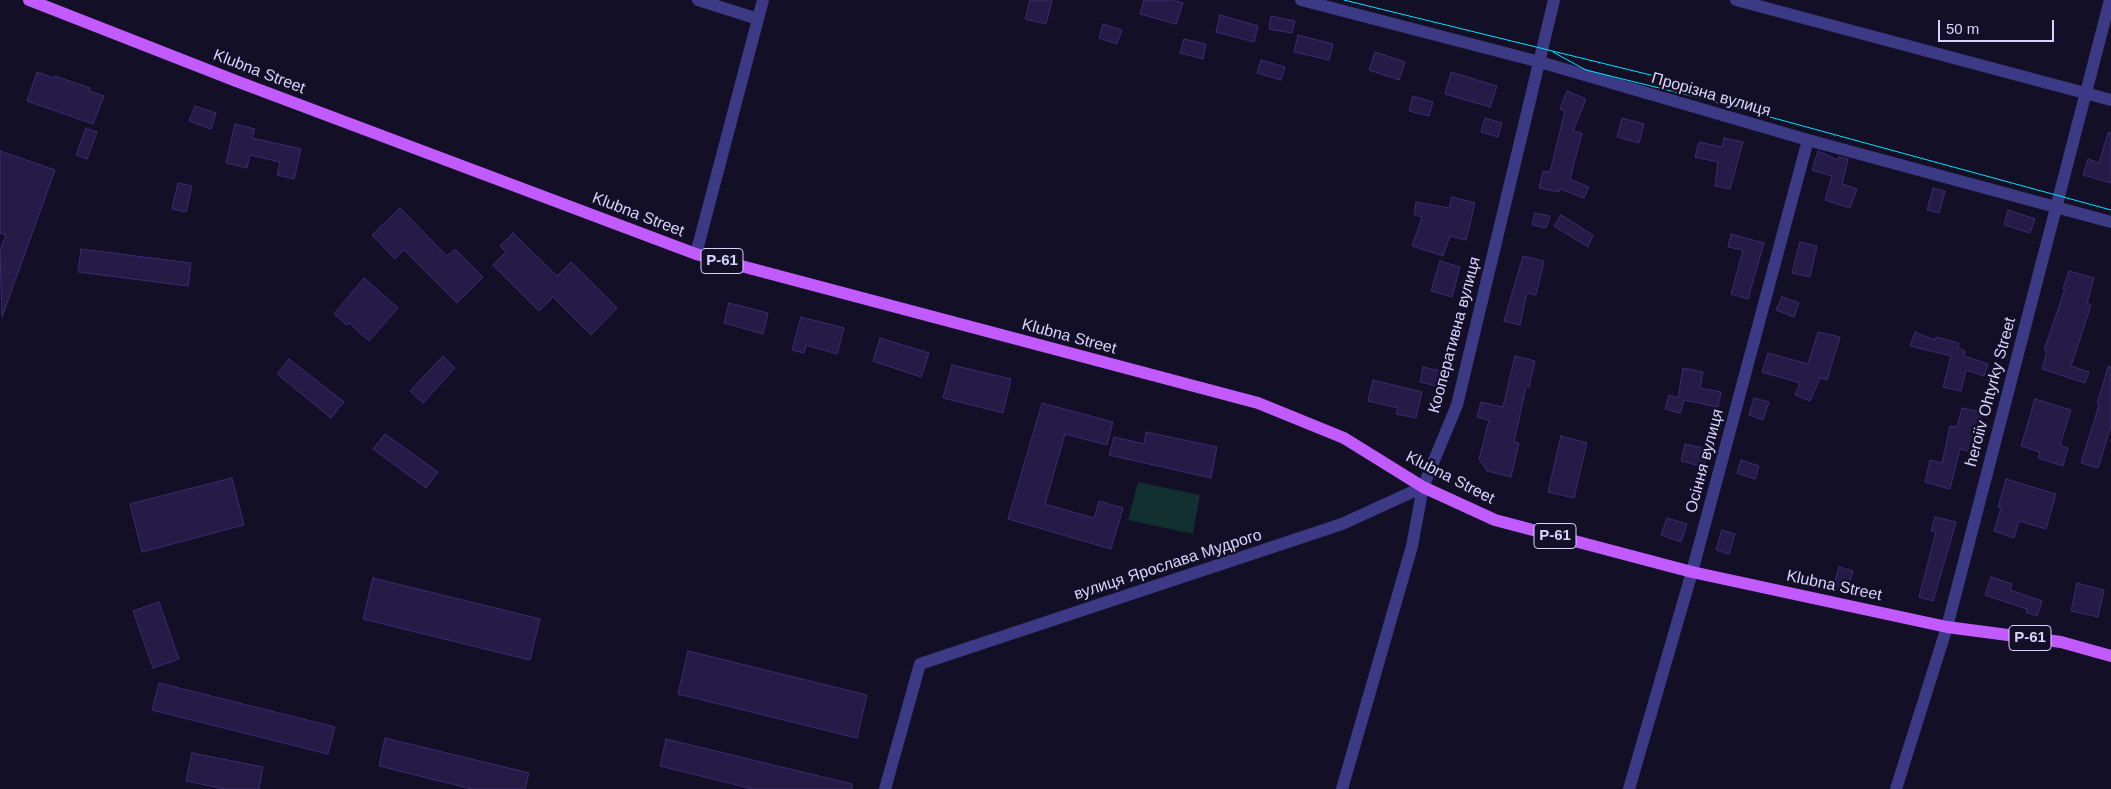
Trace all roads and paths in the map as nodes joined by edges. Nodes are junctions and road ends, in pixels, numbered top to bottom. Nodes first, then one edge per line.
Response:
1 (29, 0) edge
2 (698, 0) edge
3 (763, 0) edge
4 (1301, 0) edge
5 (1554, 0) edge
6 (1736, 0) edge
7 (2110, 0) edge
8 (758, 20) junction
9 (1540, 62) junction
10 (2086, 93) junction
11 (2111, 100) edge
12 (1808, 140) junction
13 (2056, 208) junction
14 (2111, 222) edge
15 (696, 254) junction
16 (1423, 487) junction
17 (1692, 572) junction
18 (1947, 627) junction
19 (2111, 656) edge
20 (885, 789) edge
21 (1342, 789) edge
22 (1629, 789) edge
23 (1896, 789) edge

1 - 15 main road, Klubna Street / Р-61
2 - 8 street
3 - 8 street
4 - 9 street, Прорізна вулиця
5 - 9 street, Кооперативна вулиця
6 - 10 street
7 - 10 street, heroiiv Ohtyrky Street
8 - 15 street
9 - 12 street, Прорізна вулиця
9 - 16 street, Кооперативна вулиця
10 - 11 street
10 - 13 street, heroiiv Ohtyrky Street
12 - 13 street, Прорізна вулиця
12 - 17 street, Осіння вулиця
13 - 14 street, Прорізна вулиця
13 - 18 street, heroiiv Ohtyrky Street
15 - 16 main road, Klubna Street / Р-61
16 - 17 main road, Klubna Street / Р-61
16 - 20 street, вулиця Ярослава Мудрого
16 - 21 street, Кооперативна вулиця
17 - 18 main road, Klubna Street / Р-61
17 - 22 street, Осіння вулиця
18 - 19 main road, Klubna Street / Р-61
18 - 23 street, heroiiv Ohtyrky Street

